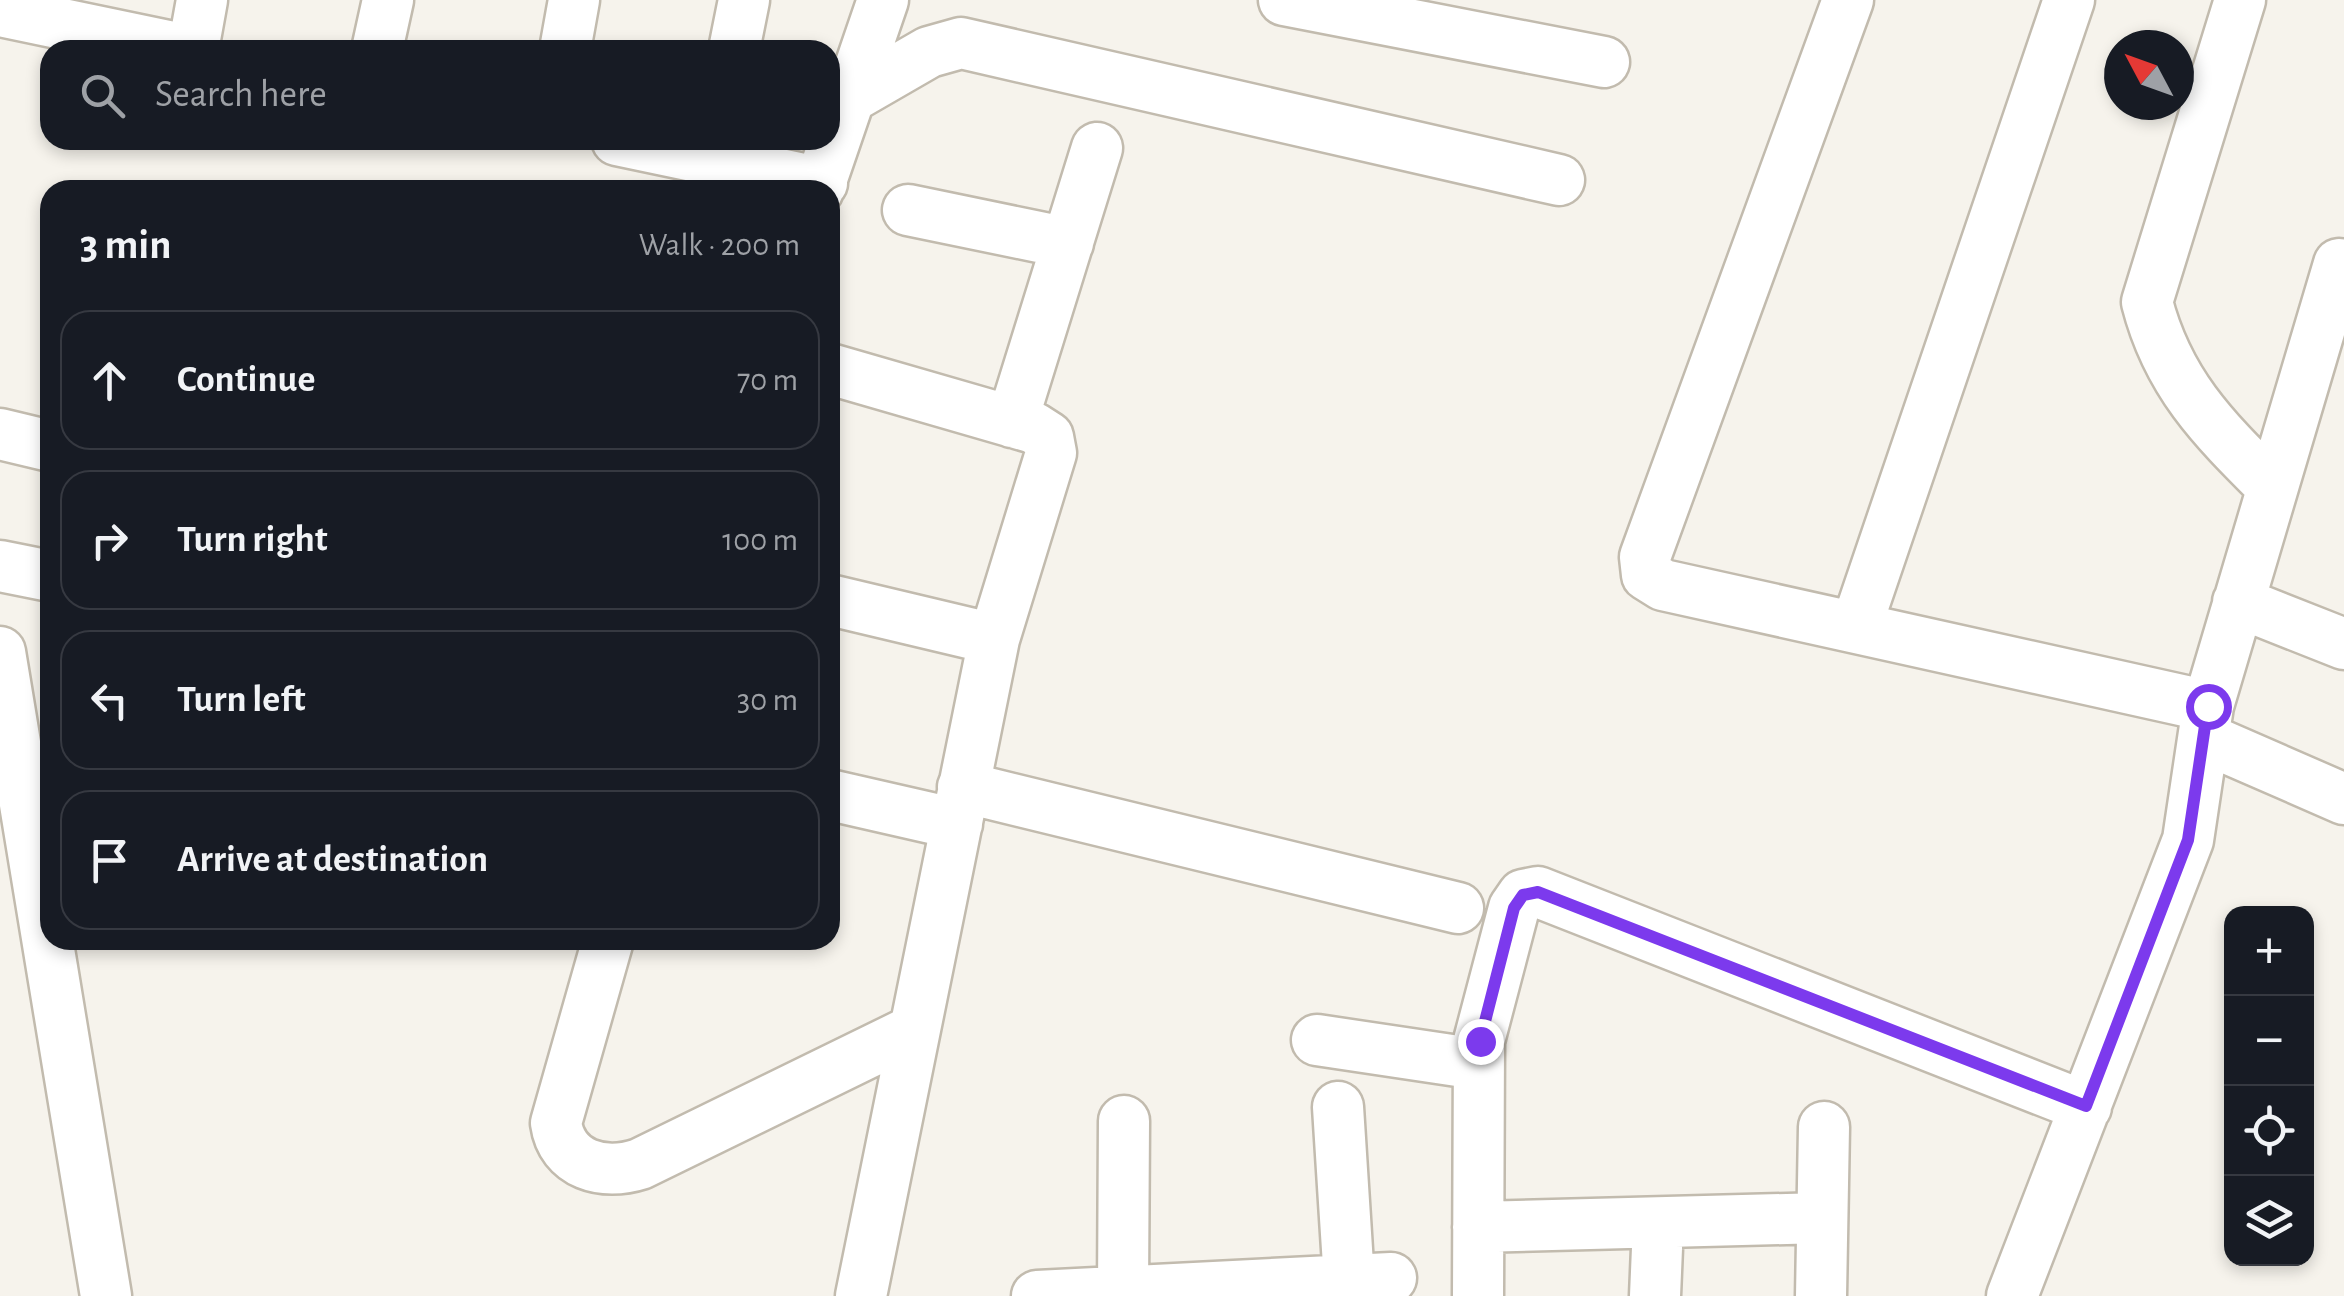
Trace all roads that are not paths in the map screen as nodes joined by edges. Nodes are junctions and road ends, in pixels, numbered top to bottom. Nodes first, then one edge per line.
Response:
1 (202, 0) edge
2 (388, 0) edge
3 (574, 0) edge
4 (744, 0) edge
5 (883, 0) edge
6 (1284, 0) edge
7 (1848, 0) edge
8 (2070, 0) edge
9 (2240, 0) edge
10 (12, 8) edge
11 (148, 40) edge
12 (192, 40) edge
13 (379, 40) edge
14 (567, 40) edge
15 (736, 40) edge
16 (1604, 62) dead end
17 (851, 98) junction
18 (840, 129) edge
19 (1098, 148) dead end
20 (715, 150) edge
21 (833, 150) edge
22 (802, 180) edge
23 (822, 180) edge
24 (1559, 180) dead end
25 (908, 210) dead end
26 (1068, 244) junction
27 (2339, 264) dead end
28 (2328, 358) edge
29 (840, 372) edge
30 (1012, 422) junction
31 (0, 434) edge
32 (40, 444) edge
33 (2271, 486) junction
34 (0, 566) edge
35 (40, 574) edge
36 (840, 602) edge
37 (2238, 602) junction
38 (1856, 628) junction
39 (994, 640) junction
40 (2344, 644) edge
41 (0, 652) edge
42 (2206, 722) junction
43 (840, 796) edge
44 (2344, 799) edge
45 (960, 806) junction
46 (40, 895) edge
47 (1458, 908) dead end
48 (49, 950) edge
49 (605, 950) edge
50 (912, 1031) junction
51 (1317, 1040) dead end
52 (1478, 1064) junction
53 (2086, 1106) junction
54 (1338, 1108) dead end
55 (1124, 1121) dead end
56 (1824, 1127) dead end
57 (1822, 1218) junction
58 (1658, 1224) junction
59 (1478, 1226) junction
60 (1123, 1292) junction
61 (106, 1296) edge
62 (861, 1296) edge
63 (1036, 1296) edge
64 (1478, 1296) edge
65 (1655, 1296) edge
66 (1822, 1296) edge
67 (2012, 1296) edge

1 - 12 street
2 - 13 street
3 - 14 street
4 - 15 street
5 - 17 street
6 - 16 street
7 - 38 street
8 - 38 street
9 - 33 street
10 - 11 street
17 - 18 street
17 - 24 street
19 - 26 street
20 - 22 street
21 - 23 street
25 - 26 street
26 - 30 street
27 - 28 street
28 - 33 street
29 - 30 street
30 - 39 street
31 - 32 street
33 - 37 street
34 - 35 street
36 - 39 street
37 - 40 street
37 - 42 street
38 - 42 street
39 - 45 street
41 - 46 street
42 - 44 street
42 - 53 street
43 - 45 street
45 - 47 street
45 - 50 street
48 - 61 street
49 - 50 street
50 - 62 street
51 - 52 street
52 - 53 street
52 - 59 street
53 - 67 street
54 - 60 street
55 - 60 street
56 - 57 street
57 - 58 street
57 - 66 street
58 - 59 street
58 - 65 street
59 - 64 street
60 - 63 street

